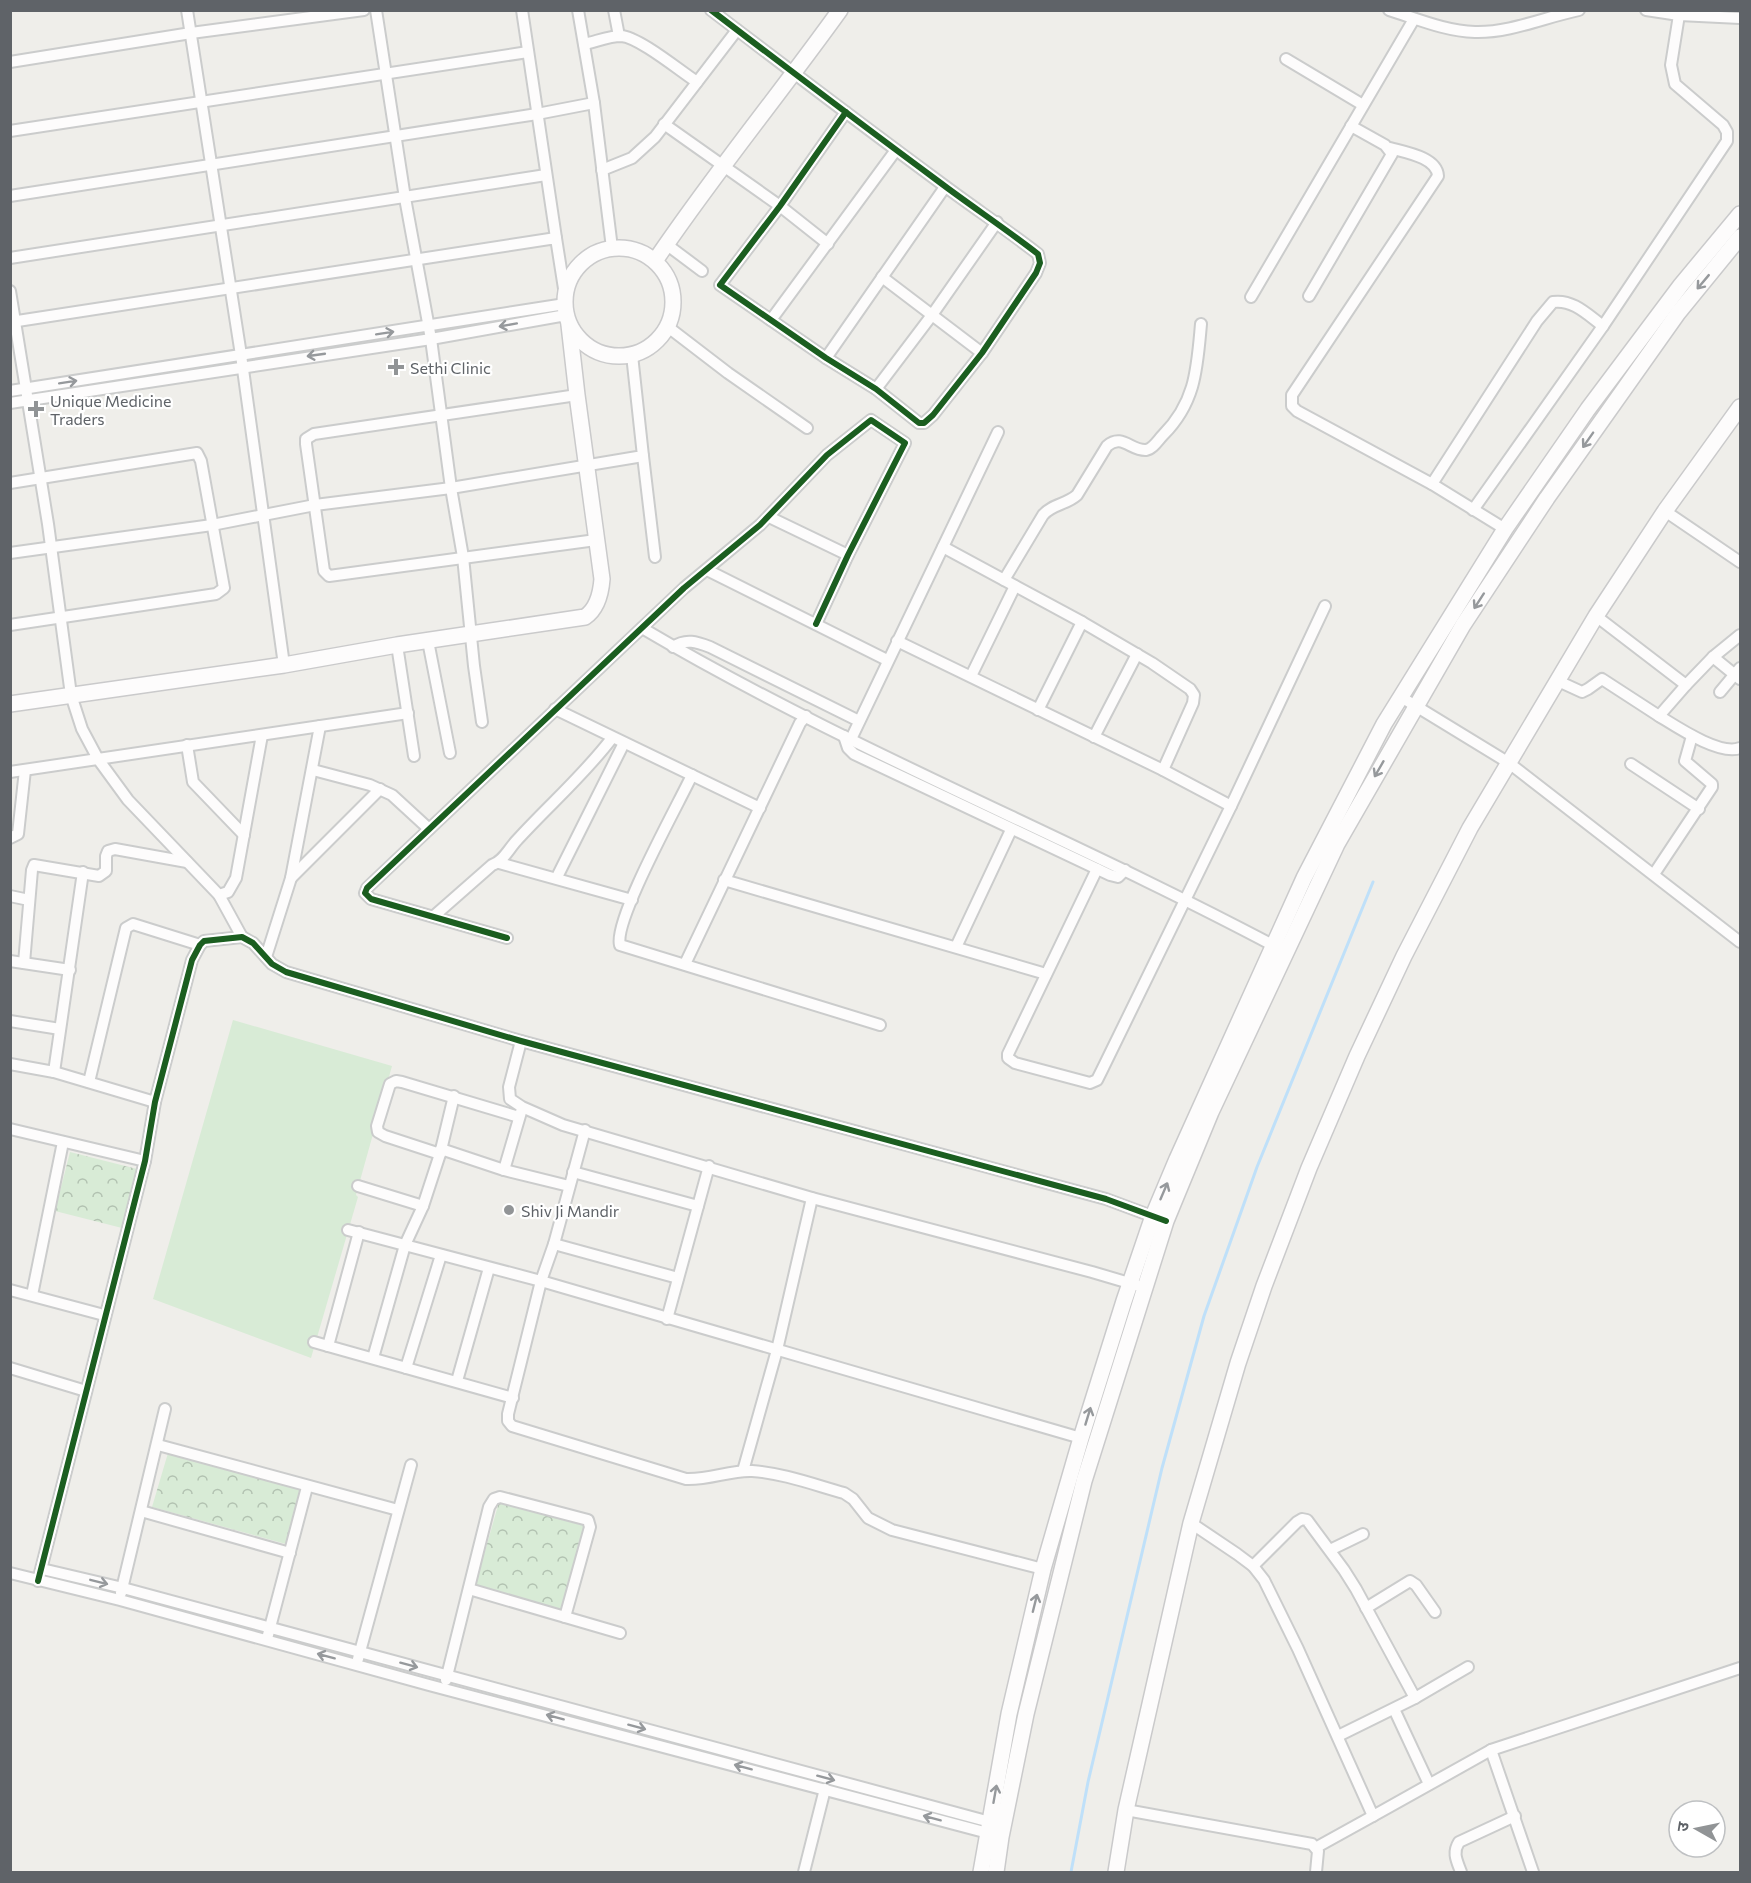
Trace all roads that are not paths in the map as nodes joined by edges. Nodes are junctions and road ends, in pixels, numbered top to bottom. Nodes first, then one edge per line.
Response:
1 (187, 10) edge
2 (364, 10) edge
3 (376, 10) edge
4 (522, 10) edge
5 (578, 10) edge
6 (614, 10) edge
7 (711, 10) edge
8 (840, 10) edge
9 (1579, 10) edge
10 (1646, 10) edge
11 (1392, 11) edge
12 (1679, 15) junction
13 (1740, 18) edge
14 (1414, 19) junction
15 (737, 30) junction
16 (191, 33) junction
17 (620, 36) junction
18 (584, 44) junction
19 (528, 52) junction
20 (1286, 59) dead end
21 (10, 62) edge
22 (794, 74) junction
23 (386, 75) junction
24 (697, 82) junction
25 (202, 102) junction
26 (594, 103) junction
27 (1363, 105) junction
28 (846, 112) junction
29 (537, 114) junction
30 (664, 124) junction
31 (1351, 126) junction
32 (10, 131) edge
33 (397, 136) junction
34 (1390, 148) junction
35 (896, 150) junction
36 (211, 164) junction
37 (722, 165) junction
38 (602, 170) junction
39 (546, 175) junction
40 (945, 187) junction
41 (10, 196) edge
42 (405, 198) junction
43 (780, 206) junction
44 (1740, 214) edge
45 (997, 222) junction
46 (221, 225) junction
47 (1740, 237) edge
48 (555, 238) junction
49 (666, 244) junction
50 (828, 244) junction
51 (612, 248) junction
52 (10, 258) edge
53 (416, 259) junction
54 (655, 261) junction
55 (702, 272) dead end
56 (882, 277) junction
57 (230, 288) junction
58 (10, 291) edge
59 (1309, 296) dead end
60 (1251, 297) dead end
61 (566, 310) junction
62 (932, 315) junction
63 (771, 320) junction
64 (13, 322) edge
65 (1201, 324) dead end
66 (429, 326) junction
67 (1603, 326) junction
68 (668, 327) junction
69 (431, 339) junction
70 (982, 352) junction
71 (632, 355) junction
72 (826, 358) junction
73 (241, 361) junction
74 (876, 389) junction
75 (10, 391) edge
76 (27, 394) junction
77 (576, 395) junction
78 (10, 403) edge
79 (1740, 407) edge
80 (441, 416) junction
81 (807, 428) dead end
82 (998, 432) dead end
83 (643, 456) junction
84 (586, 466) junction
85 (40, 478) junction
86 (10, 483) edge
87 (1432, 484) junction
88 (451, 488) junction
89 (315, 505) junction
90 (1473, 510) junction
91 (1665, 511) junction
92 (264, 516) junction
93 (769, 517) junction
94 (212, 525) junction
95 (1505, 529) junction
96 (596, 540) junction
97 (51, 547) junction
98 (943, 547) junction
99 (10, 553) edge
100 (848, 555) junction
101 (463, 557) junction
102 (654, 557) dead end
103 (1740, 562) edge
104 (707, 570) junction
105 (1004, 580) junction
106 (1015, 586) junction
107 (1325, 606) dead end
108 (1596, 616) junction
109 (59, 617) junction
110 (1082, 622) junction
111 (816, 624) junction
112 (10, 625) edge
113 (642, 628) junction
114 (470, 634) junction
115 (1740, 635) edge
116 (428, 640) junction
117 (897, 641) junction
118 (397, 645) junction
119 (673, 646) junction
120 (1137, 654) junction
121 (1713, 657) junction
122 (887, 660) junction
123 (284, 665) junction
124 (1739, 674) edge
125 (971, 676) junction
126 (1558, 681) junction
127 (1686, 685) junction
128 (1720, 692) dead end
129 (71, 695) junction
130 (1401, 697) junction
131 (10, 704) edge
132 (1416, 707) junction
133 (555, 709) junction
134 (1038, 710) junction
135 (408, 713) junction
136 (806, 716) junction
137 (1659, 716) junction
138 (859, 721) junction
139 (483, 722) dead end
140 (320, 726) junction
141 (262, 735) junction
142 (1692, 736) junction
143 (1094, 737) junction
144 (612, 738) junction
145 (847, 738) junction
146 (624, 743) junction
147 (187, 745) junction
148 (1740, 748) edge
149 (450, 753) dead end
150 (414, 756) dead end
151 (98, 759) junction
152 (1509, 763) junction
153 (1631, 764) dead end
154 (25, 770) junction
155 (313, 770) junction
156 (1163, 770) junction
157 (10, 772) edge
158 (692, 775) junction
159 (380, 789) junction
160 (1231, 806) junction
161 (760, 808) junction
162 (1699, 809) junction
163 (429, 829) junction
164 (1011, 830) junction
165 (244, 835) junction
166 (10, 838) edge
167 (187, 862) junction
168 (499, 863) junction
169 (1096, 869) junction
170 (1125, 870) junction
171 (82, 872) junction
172 (1654, 874) junction
173 (557, 877) junction
174 (291, 878) junction
175 (724, 880) junction
176 (219, 895) junction
177 (10, 896) edge
178 (29, 900) junction
179 (632, 900) junction
180 (1186, 900) junction
181 (434, 916) junction
182 (242, 937) junction
183 (507, 938) dead end
184 (1740, 942) edge
185 (200, 945) junction
186 (956, 947) junction
187 (1279, 948) junction
188 (266, 957) junction
189 (10, 962) edge
190 (24, 963) junction
191 (685, 964) junction
192 (70, 970) junction
193 (1046, 974) junction
194 (10, 1021) edge
195 (880, 1025) dead end
196 (60, 1029) junction
197 (521, 1041) junction
198 (10, 1064) edge
199 (54, 1072) junction
200 (89, 1082) junction
201 (454, 1096) junction
202 (155, 1102) junction
203 (521, 1112) junction
204 (10, 1129) edge
205 (585, 1130) junction
206 (63, 1142) junction
207 (440, 1152) junction
208 (145, 1161) junction
209 (709, 1166) junction
210 (504, 1170) junction
211 (573, 1172) junction
212 (358, 1186) dead end
213 (569, 1186) junction
214 (812, 1198) junction
215 (423, 1206) junction
216 (698, 1206) junction
217 (1160, 1219) junction
218 (554, 1244) junction
219 (405, 1245) junction
220 (441, 1255) junction
221 (489, 1268) junction
222 (678, 1278) junction
223 (541, 1281) junction
224 (1137, 1286) junction
225 (10, 1290) edge
226 (32, 1295) junction
227 (104, 1315) junction
228 (667, 1319) junction
229 (314, 1342) dead end
230 (328, 1346) junction
231 (777, 1350) junction
232 (372, 1358) junction
233 (10, 1368) edge
234 (406, 1368) junction
235 (457, 1381) junction
236 (86, 1391) junction
237 (513, 1398) junction
238 (165, 1409) dead end
239 (1081, 1438) junction
240 (158, 1445) junction
241 (411, 1465) dead end
242 (743, 1471) junction
243 (307, 1487) junction
244 (398, 1510) junction
245 (141, 1511) junction
246 (1191, 1523) junction
247 (1363, 1534) dead end
248 (1330, 1550) junction
249 (290, 1553) junction
250 (1253, 1566) junction
251 (42, 1569) junction
252 (1043, 1569) junction
253 (10, 1573) edge
254 (38, 1581) junction
255 (469, 1589) junction
256 (121, 1594) junction
257 (1366, 1608) junction
258 (1435, 1612) dead end
259 (565, 1617) junction
260 (270, 1628) junction
261 (620, 1633) dead end
262 (267, 1640) junction
263 (359, 1652) junction
264 (356, 1665) junction
265 (1468, 1667) dead end
266 (1740, 1671) edge
267 (447, 1676) junction
268 (444, 1688) junction
269 (1414, 1698) junction
270 (1394, 1709) junction
271 (1338, 1736) junction
272 (1491, 1750) junction
273 (1429, 1784) junction
274 (825, 1789) junction
275 (1126, 1810) junction
276 (1373, 1816) junction
277 (1515, 1816) junction
278 (989, 1828) junction
279 (1317, 1847) junction
280 (804, 1872) edge
281 (981, 1872) edge
282 (996, 1872) edge
283 (1116, 1872) edge
284 (1316, 1872) edge
285 (1461, 1872) edge
286 (1533, 1872) edge

1 - 16 street
2 - 16 street
3 - 23 street
4 - 19 street
5 - 18 street
6 - 17 street
7 - 15 street
8 - 22 main road
9 - 14 street
10 - 12 street
11 - 14 street
12 - 13 street
12 - 67 street
14 - 27 street
15 - 22 street
15 - 24 street
16 - 21 street
16 - 25 street
17 - 18 street
17 - 24 street
18 - 26 street
19 - 23 street
19 - 29 street
20 - 27 street
22 - 28 street
22 - 37 main road
23 - 25 street
23 - 33 street
24 - 30 street
25 - 32 street
25 - 36 street
26 - 29 street
26 - 38 street
27 - 31 street
28 - 35 street
28 - 43 street
29 - 33 street
29 - 39 street
30 - 37 street
30 - 38 street
31 - 34 street
31 - 60 street
33 - 36 street
33 - 42 street
34 - 59 street
34 - 87 street
35 - 40 street
35 - 50 street
36 - 41 street
36 - 46 street
37 - 43 street
37 - 49 main road
38 - 51 street
39 - 42 street
39 - 48 street
40 - 45 street
40 - 56 street
42 - 46 street
42 - 53 street
43 - 50 street
43 - 63 street
44 - 95 main road
45 - 62 street
45 - 70 street
46 - 52 street
46 - 57 street
47 -> 132 main road
48 - 53 street
48 - 61 street
49 - 54 main road
49 - 55 street
50 - 63 street
51 - 54 main road
51 - 61 main road
53 - 57 street
53 - 66 street
54 - 68 main road
56 - 62 street
56 - 72 street
57 - 64 street
57 - 73 street
58 - 64 street
61 - 66 street
61 -> 69 street
61 - 71 main road
61 - 77 main road
62 - 70 street
62 - 74 street
63 - 72 street
64 - 76 street
65 - 105 street
66 - 69 street
73 -> 66 street
67 - 87 street
67 - 90 street
68 - 71 main road
68 - 81 street
69 -> 73 street
69 - 80 street
70 - 74 street
71 - 83 street
72 - 74 street
73 - 76 street
73 - 92 street
75 - 76 street
76 - 78 street
76 - 85 street
77 - 80 street
77 - 84 main road
79 - 91 main road
80 - 88 street
80 - 89 street
82 - 98 street
83 - 84 street
83 - 102 street
84 - 88 street
84 - 96 main road
85 - 86 street
85 - 94 street
85 - 97 street
87 - 90 street
88 - 89 street
88 - 101 street
89 - 92 street
89 - 101 street
90 - 95 street
91 - 103 street
91 - 108 main road
92 - 94 street
92 - 123 street
93 - 100 street
93 - 100 street
93 - 104 street
94 - 97 street
94 - 109 street
95 - 130 main road
96 - 101 street
96 - 114 main road
97 - 99 street
97 - 109 street
98 - 105 street
98 - 117 street
100 - 111 street
101 - 114 street
104 - 111 street
104 - 113 street
105 - 106 street
106 - 110 street
106 - 125 street
107 - 160 street
108 - 126 main road
108 - 127 street
109 - 112 street
109 - 129 street
110 - 120 street
110 - 134 street
111 - 122 street
113 - 119 street
113 - 133 street
114 - 116 main road
114 - 139 street
115 - 121 street
116 - 118 main road
116 - 149 street
117 - 122 street
117 - 125 street
118 - 123 main road
118 - 135 street
119 - 136 street
119 - 138 street
120 - 143 street
120 - 156 street
121 - 124 street
121 - 127 street
122 - 138 street
123 - 129 main road
124 - 128 street
125 - 134 street
126 - 137 street
126 - 152 main road
127 - 137 street
129 - 131 main road
129 - 151 street
130 - 132 street
130 - 187 main road
132 - 152 street
132 -> 187 main road
133 - 144 street
133 - 163 street
134 - 143 street
135 - 140 street
135 - 150 street
136 - 145 street
136 - 161 street
137 - 142 street
138 - 145 street
140 - 141 street
140 - 155 street
141 - 147 street
141 - 165 street
142 - 148 street
142 - 162 street
143 - 156 street
144 - 146 street
144 - 168 street
145 - 164 street
145 - 170 street
146 - 158 street
146 - 173 street
147 - 151 street
147 - 165 street
151 - 154 street
151 - 167 street
152 - 172 street
152 - 246 main road
153 - 162 street
154 - 157 street
154 - 166 street
155 - 159 street
155 - 174 street
156 - 160 street
158 - 161 street
158 - 179 street
159 - 163 street
159 - 174 street
160 - 180 street
161 - 175 street
162 - 172 street
163 - 181 street
164 - 169 street
164 - 186 street
165 - 176 street
167 - 171 street
167 - 176 street
168 - 173 street
168 - 181 street
169 - 170 street
169 - 193 street
170 - 180 street
171 - 178 street
171 - 192 street
172 - 184 street
173 - 179 street
174 - 188 street
175 - 186 street
175 - 191 street
176 - 182 street
177 - 178 street
178 - 190 street
179 - 191 street
180 - 187 street
180 - 193 street
181 - 183 street
182 - 185 street
182 - 188 street
185 - 200 street
185 - 202 street
186 - 193 street
187 - 217 main road
188 - 197 street
189 - 190 street
190 - 192 street
191 - 195 street
192 - 196 street
194 - 196 street
196 - 199 street
197 - 203 street
197 - 217 street
198 - 199 street
199 - 200 street
200 - 202 street
201 - 203 street
201 - 207 street
201 - 207 street
202 - 208 street
203 - 205 street
203 - 210 street
204 - 206 street
205 - 209 street
205 - 211 street
206 - 208 street
206 - 226 street
207 - 210 street
207 - 215 street
208 - 227 street
209 - 214 street
209 - 216 street
210 - 213 street
211 - 213 street
211 - 216 street
212 - 215 street
213 - 218 street
214 - 224 street
214 - 231 street
215 - 219 street
216 - 222 street
217 - 224 main road
218 - 222 street
218 - 223 street
219 - 220 street
219 - 230 street
219 - 232 street
220 - 221 street
220 - 234 street
221 - 223 street
221 - 235 street
222 - 228 street
223 - 228 street
223 - 237 street
239 -> 224 main road
224 - 282 main road
225 - 226 street
226 - 227 street
227 - 236 street
228 - 231 street
229 - 230 street
230 - 232 street
231 - 239 street
231 - 242 street
232 - 234 street
233 - 236 street
234 - 235 street
235 - 237 street
236 - 251 street
237 - 242 street
238 - 240 street
239 - 252 main road
240 - 243 street
240 - 245 street
241 - 244 street
242 - 252 street
243 - 244 street
243 - 249 street
244 - 263 street
245 - 249 street
245 - 256 street
246 - 250 street
246 - 275 main road
247 - 248 street
248 - 250 street
248 - 257 street
249 - 260 street
250 - 271 street
251 - 254 street
251 -> 256 street
278 -> 252 main road
253 - 254 street
254 - 256 street
255 - 259 street
255 - 259 street
255 - 267 street
256 - 260 street
256 - 262 street
257 - 258 street
257 - 269 street
259 - 261 street
260 - 262 street
260 - 263 street
264 -> 262 street
263 - 264 street
263 -> 267 street
264 - 268 street
265 - 269 street
266 - 272 street
267 - 268 street
267 -> 278 street
274 -> 268 street
269 - 270 street
270 - 271 street
270 - 273 street
271 - 276 street
272 - 273 street
272 - 277 street
273 - 276 street
278 -> 274 street
274 - 280 street
275 - 279 street
275 - 283 main road
276 - 279 street
277 - 285 street
277 - 286 street
278 - 281 main road
279 - 284 street

